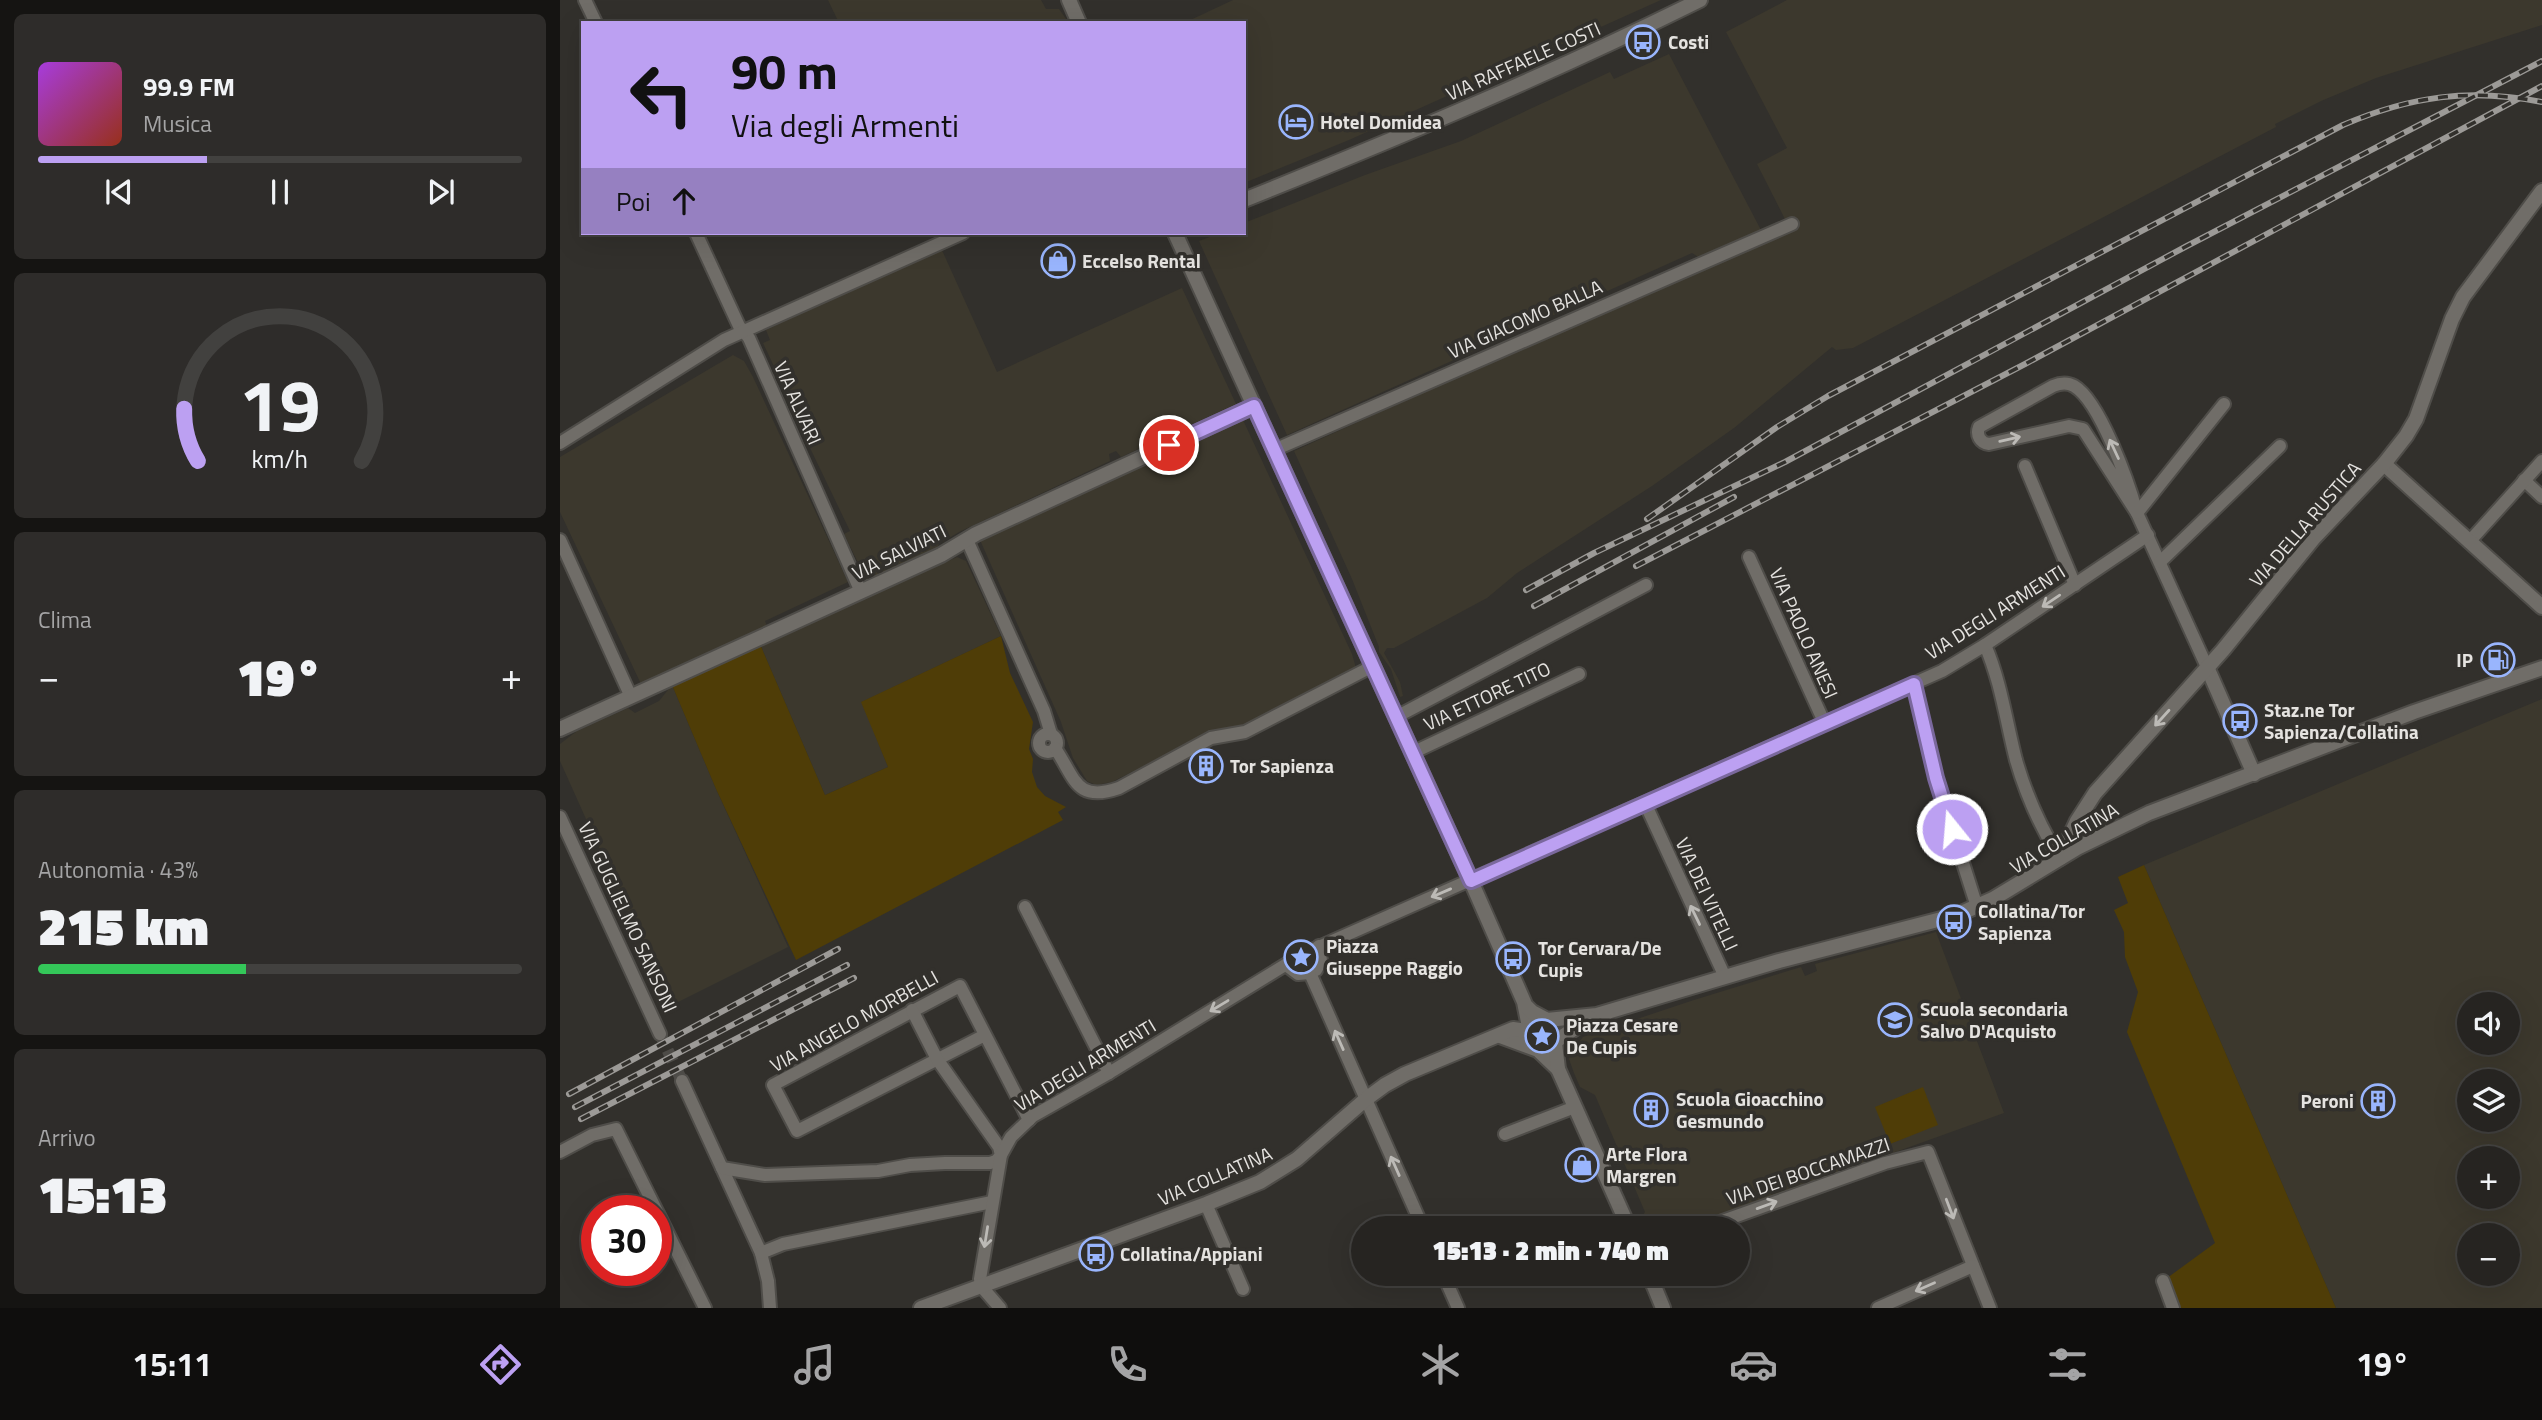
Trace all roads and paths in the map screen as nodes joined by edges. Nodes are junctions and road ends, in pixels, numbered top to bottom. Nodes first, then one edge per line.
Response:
1 (586, 0) edge
2 (1069, 0) edge
3 (1700, 0) edge
4 (1684, 4) edge
5 (595, 21) edge
6 (1078, 21) edge
7 (2542, 191) edge
8 (1246, 199) edge
9 (1792, 224) dead end
10 (697, 235) edge
11 (959, 235) edge
12 (1176, 235) edge
13 (744, 332) junction
14 (2224, 404) dead end
15 (1254, 406) junction
16 (560, 443) edge
17 (2280, 446) dead end
18 (1274, 450) junction
19 (2542, 461) edge
20 (2384, 464) junction
21 (2025, 466) dead end
22 (2524, 480) junction
23 (2542, 497) edge
24 (2137, 513) junction
25 (2148, 535) junction
26 (560, 540) edge
27 (967, 540) junction
28 (2469, 542) junction
29 (1749, 557) dead end
30 (2160, 562) junction
31 (1646, 585) dead end
32 (2075, 585) junction
33 (861, 592) junction
34 (2542, 607) edge
35 (1985, 645) junction
36 (1373, 666) junction
37 (2207, 667) junction
38 (2542, 668) edge
39 (1579, 674) dead end
40 (1914, 684) junction
41 (631, 697) junction
42 (1396, 718) junction
43 (1825, 724) junction
44 (561, 730) edge
45 (1412, 753) junction
46 (2254, 774) junction
47 (1645, 803) junction
48 (560, 817) edge
49 (2060, 859) junction
50 (1471, 881) junction
51 (1025, 907) dead end
52 (1977, 907) junction
53 (1322, 945) junction
54 (1282, 968) junction
55 (1725, 977) junction
56 (1312, 978) junction
57 (1525, 1005) junction
58 (912, 1010) junction
59 (1597, 1015) junction
60 (1546, 1020) junction
61 (1528, 1029) junction
62 (660, 1034) tunnel mouth
63 (985, 1035) junction
64 (1500, 1036) junction
65 (1556, 1042) junction
66 (1535, 1048) junction
67 (937, 1059) junction
68 (1558, 1069) junction
69 (1110, 1073) junction
70 (682, 1081) tunnel mouth
71 (1366, 1099) junction
72 (1575, 1107) junction
73 (1028, 1120) junction
74 (1505, 1134) dead end
75 (560, 1152) edge
76 (1001, 1155) junction
77 (722, 1168) junction
78 (645, 1195) edge
79 (992, 1202) junction
80 (1206, 1204) junction
81 (1418, 1216) edge
82 (1624, 1216) edge
83 (1737, 1216) edge
84 (672, 1250) edge
85 (761, 1253) junction
86 (1973, 1266) junction
87 (2163, 1282) dead end
88 (981, 1286) junction
89 (1448, 1286) edge
90 (1654, 1286) edge
91 (1243, 1289) dead end
92 (705, 1308) edge
93 (770, 1308) edge
94 (921, 1308) edge
95 (1000, 1308) edge
96 (1458, 1308) edge
97 (1663, 1308) edge
98 (1878, 1308) edge
99 (1990, 1308) edge
100 (2173, 1308) edge

1 - 5 street
2 - 6 street
3 - 4 street, VIA RAFFAELE COSTI
4 - 8 street, VIA RAFFAELE COSTI
7 - 20 street, VIA DELLA RUSTICA
9 - 18 street, VIA GIACOMO BALLA
10 - 13 street, VIA ALVARI
11 - 13 street
12 - 15 street
13 - 16 street
13 - 33 street, VIA ALVARI
14 - 24 street
15 - 18 street
15 - 27 street, VIA SALVIATI
17 - 30 street
18 - 36 street
19 - 22 street
20 - 28 street
20 - 37 street, VIA DELLA RUSTICA
21 - 32 street
22 - 23 street
22 - 28 street
24 -> 24 street
24 - 25 street
25 - 30 street
25 - 32 street, VIA DEGLI ARMENTI
26 - 41 street
27 - 33 street, VIA SALVIATI
27 - 36 street
28 - 34 street
29 - 43 street, VIA PAOLO ANESI
30 - 37 street
31 - 42 street
32 -> 35 street, VIA DEGLI ARMENTI
33 - 41 street, VIA SALVIATI
35 - 40 street, VIA DEGLI ARMENTI
35 - 49 street
36 - 42 street
37 - 46 street
37 -> 49 street, VIA DELLA RUSTICA
38 - 46 street, VIA COLLATINA
39 - 45 street, VIA ETTORE TITO
40 - 43 street, VIA DEGLI ARMENTI
40 - 52 street
41 - 44 street, VIA SALVIATI
42 - 45 street
43 - 47 street, VIA DEGLI ARMENTI
45 - 50 street
46 - 49 street, VIA COLLATINA
47 - 50 street, VIA DEGLI ARMENTI
55 -> 47 street, VIA DEI VITELLI
48 - 62 street, VIA GUGLIELMO SANSONI
49 - 52 street, VIA COLLATINA
50 -> 53 street
50 - 57 street
51 - 69 street
52 - 55 street, VIA COLLATINA
53 - 54 street
53 - 56 street
54 - 56 street
54 -> 69 street, VIA DEGLI ARMENTI
55 - 59 street, VIA COLLATINA
71 -> 56 street
57 - 60 street
57 - 61 street
58 - 63 street, VIA ANGELO MORBELLI
58 - 67 street
58 - 67 street, VIA ANGELO MORBELLI
59 - 60 street
59 - 65 street
60 - 61 street
60 - 65 street
61 - 64 street
61 - 66 street
63 - 67 street
63 - 73 street
64 - 66 street
64 - 71 street, VIA COLLATINA
65 - 66 street
65 - 68 street
66 - 68 street
67 - 76 street
68 - 72 street
69 - 73 street, VIA DEGLI ARMENTI
70 - 77 street
71 - 80 street, VIA COLLATINA
81 -> 71 street
72 - 74 street
72 - 82 street
73 - 76 street, VIA DEGLI ARMENTI
75 - 78 street
76 - 77 street
76 - 79 street, VIA DEGLI ARMENTI
77 - 85 street
79 - 85 street
79 -> 88 street, VIA DEGLI ARMENTI
80 - 88 street, VIA COLLATINA
80 - 91 street
83 -> 86 street, VIA DEI BOCCAMAZZI
84 - 92 street
85 - 93 street
86 -> 98 street
86 - 99 street
87 - 100 street
88 - 94 street, VIA COLLATINA
88 - 95 street
89 - 96 street
90 - 97 street

